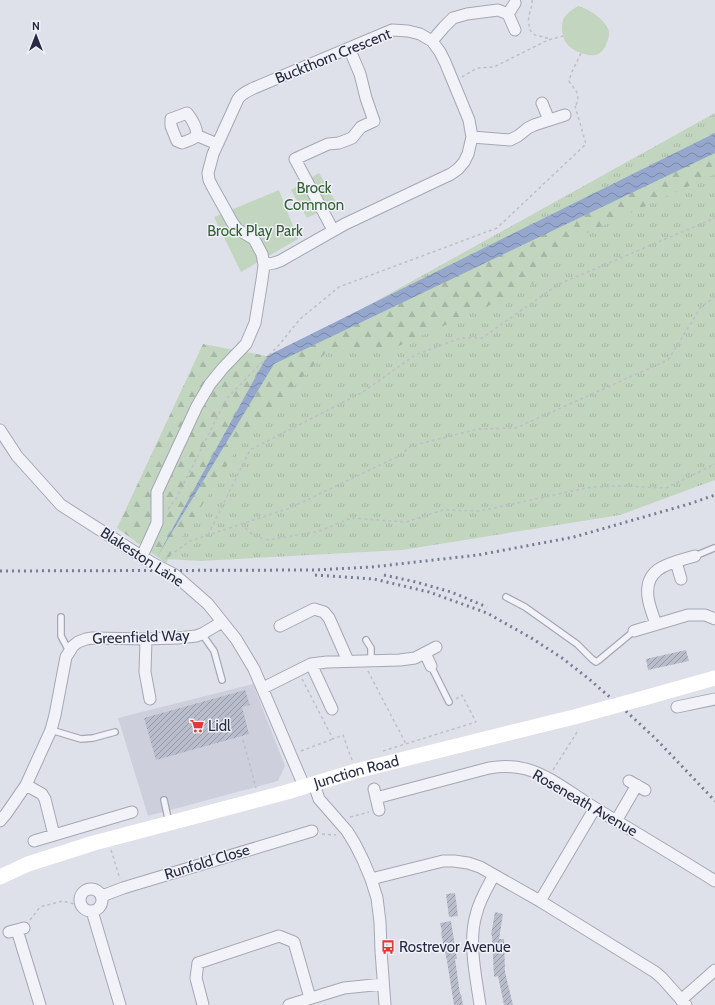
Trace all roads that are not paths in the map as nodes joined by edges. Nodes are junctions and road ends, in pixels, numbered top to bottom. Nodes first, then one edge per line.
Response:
1 (515, 3) dead end
2 (508, 14) junction
3 (515, 30) dead end
4 (432, 41) junction
5 (349, 48) junction
6 (542, 103) dead end
7 (565, 114) road end
8 (549, 120) junction
9 (196, 135) dead end
10 (472, 137) junction
11 (217, 144) junction
12 (333, 230) junction
13 (264, 265) junction
14 (0, 430) edge
15 (714, 548) edge
16 (142, 556) junction
17 (695, 556) joint
18 (676, 562) junction
19 (681, 579) dead end
20 (506, 597) dead end
21 (61, 617) dead end
22 (715, 619) edge
23 (222, 622) junction
24 (656, 624) junction
25 (280, 626) dead end
26 (634, 631) joint
27 (202, 634) junction
28 (146, 639) junction
29 (366, 640) dead end
30 (436, 647) dead end
31 (69, 651) junction
32 (425, 653) junction
33 (348, 661) junction
34 (367, 661) junction
35 (311, 664) junction
36 (431, 666) joint
37 (715, 678) edge
38 (222, 680) dead end
39 (263, 688) junction
40 (150, 699) dead end
41 (715, 699) edge
42 (449, 702) road end
43 (677, 707) dead end
44 (332, 709) dead end
45 (51, 730) junction
46 (115, 732) dead end
47 (26, 785) junction
48 (309, 785) junction
49 (637, 785) dead end
50 (164, 800) dead end
51 (595, 808) junction
52 (379, 810) road end
53 (132, 812) dead end
54 (0, 820) edge
55 (616, 821) junction
56 (170, 824) junction
57 (312, 830) road end
58 (54, 835) junction
59 (34, 841) dead end
60 (494, 875) junction
61 (0, 876) edge
62 (371, 879) junction
63 (715, 881) edge
64 (102, 896) junction
65 (540, 901) junction
66 (86, 909) junction
67 (17, 930) road end
68 (715, 970) edge
69 (383, 984) junction
70 (310, 998) junction
71 (684, 1002) edge
72 (40, 1005) edge
73 (120, 1005) edge
74 (203, 1005) edge
75 (289, 1005) edge
76 (385, 1005) edge
77 (480, 1005) edge

1 - 2 street
2 - 3 street
2 - 4 street
4 - 5 street, Buckthorn Crescent
4 - 10 street
5 - 11 street, Buckthorn Crescent
5 - 12 street
6 - 8 street
7 - 8 street
8 - 10 street
9 - 11 street
10 - 12 street
11 - 13 street, Buckthorn Crescent
12 - 13 street
13 - 16 street, Buckthorn Crescent
14 - 16 street, Blakeston Lane
15 - 17 lane
16 - 23 street, Blakeston Lane
17 - 18 street
18 - 19 street
18 - 24 street
20 - 26 lane
21 - 31 lane
22 - 24 street
23 - 27 street, Greenfield Way
23 - 39 street, Blakeston Lane
24 - 26 street
25 - 33 street
27 - 28 street, Greenfield Way
27 - 38 lane
28 - 31 street, Greenfield Way
28 - 40 street
29 - 34 lane
30 - 32 street
31 - 45 street
32 - 34 street
32 - 36 street
33 - 34 street
33 - 35 street
35 - 39 street
35 - 44 street
36 - 42 lane
37 - 48 main road, Junction Road, bridge
39 - 48 street, Blakeston Lane
41 - 43 street
45 - 46 lane
45 - 47 street
47 - 54 street
47 - 58 street
48 - 56 main road, Junction Road
48 - 62 street, Blakeston Lane
49 - 55 street
50 - 56 lane
51 - 52 street, Roseneath Avenue
51 - 55 street, Roseneath Avenue
51 - 65 street
53 - 58 street
55 - 63 street, Roseneath Avenue
56 - 61 main road, Junction Road
57 - 64 street, Runfold Close
58 - 59 street
60 - 62 street
60 - 65 street
60 - 77 street
62 - 69 street, Blakeston Lane
64 - 66 street
64 - 66 street
65 - 71 street
66 - 73 street
67 - 72 street
68 - 71 street
69 - 70 street
69 - 76 street, Blakeston Lane
70 - 74 street
70 - 75 street

